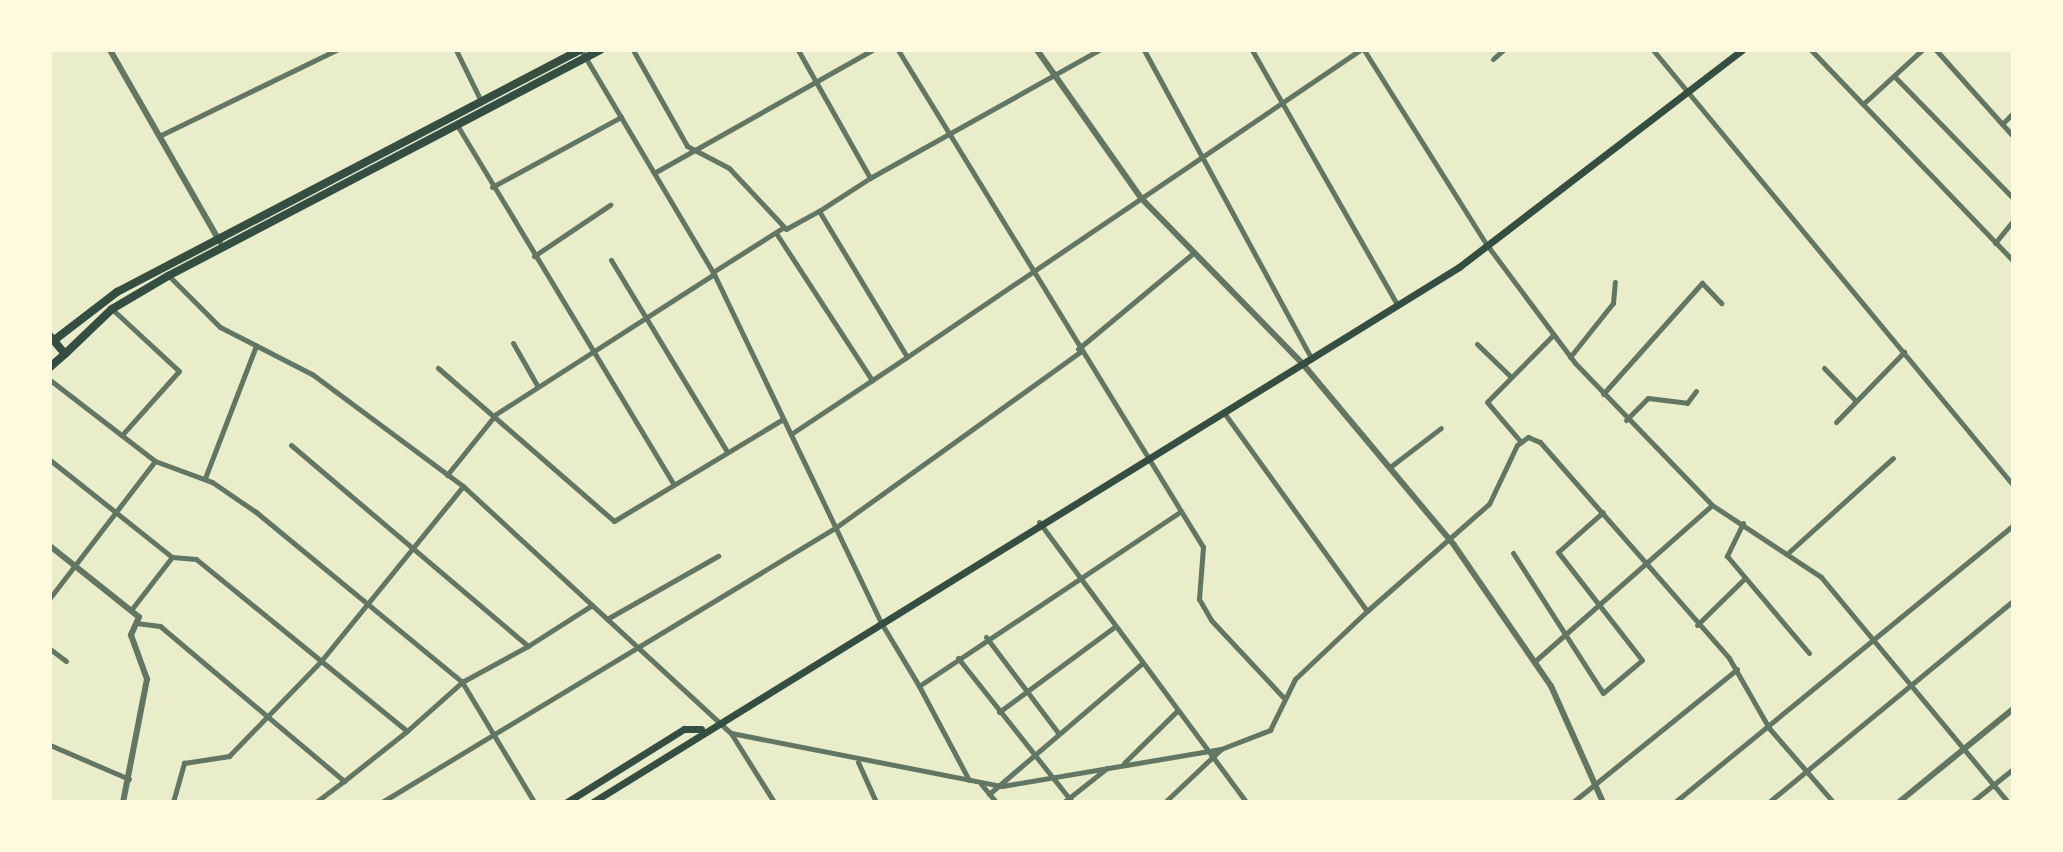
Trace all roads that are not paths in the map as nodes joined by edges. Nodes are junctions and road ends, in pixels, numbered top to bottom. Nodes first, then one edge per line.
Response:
1 (110, 50) edge
2 (336, 50) edge
3 (456, 50) edge
4 (601, 50) edge
5 (633, 50) edge
6 (798, 50) edge
7 (872, 50) edge
8 (898, 50) edge
9 (1037, 50) edge
10 (1099, 50) edge
11 (1144, 50) edge
12 (1252, 50) edge
13 (1362, 50) edge
14 (1503, 50) edge
15 (1653, 50) edge
16 (1811, 50) edge
17 (1922, 50) edge
18 (1936, 50) edge
19 (1737, 51) edge
20 (582, 52) edge
21 (1493, 59) dead end
22 (1052, 76) junction
23 (1894, 76) junction
24 (816, 83) junction
25 (1689, 91) junction
26 (480, 99) junction
27 (1282, 104) junction
28 (1863, 104) junction
29 (2013, 113) edge
30 (621, 117) junction
31 (2002, 124) junction
32 (457, 125) junction
33 (945, 134) junction
34 (159, 136) junction
35 (2013, 136) edge
36 (695, 149) junction
37 (1201, 157) junction
38 (654, 173) junction
39 (870, 178) junction
40 (492, 187) junction
41 (1141, 198) junction
42 (2013, 198) edge
43 (610, 205) dead end
44 (819, 211) junction
45 (2013, 221) edge
46 (784, 227) junction
47 (776, 233) junction
48 (217, 238) junction
49 (1995, 243) junction
50 (1487, 245) junction
51 (223, 249) junction
52 (1192, 254) junction
53 (534, 256) junction
54 (611, 260) dead end
55 (2013, 261) edge
56 (713, 273) junction
57 (1032, 275) junction
58 (168, 276) junction
59 (1615, 282) dead end
60 (1721, 303) dead end
61 (1397, 304) junction
62 (112, 309) junction
63 (644, 316) junction
64 (1553, 335) junction
65 (54, 337) edge
66 (513, 343) dead end
67 (1477, 344) dead end
68 (256, 346) junction
69 (591, 348) junction
70 (1079, 351) junction
71 (1904, 352) junction
72 (65, 354) junction
73 (907, 357) junction
74 (1570, 357) junction
75 (1311, 358) junction
76 (1302, 363) junction
77 (53, 367) edge
78 (438, 368) dead end
79 (1824, 368) dead end
80 (1510, 376) junction
81 (50, 378) edge
82 (872, 380) junction
83 (537, 385) junction
84 (1696, 391) dead end
85 (1603, 394) junction
86 (1856, 401) junction
87 (1222, 410) junction
88 (496, 414) junction
89 (783, 419) junction
90 (1626, 420) junction
91 (1836, 422) dead end
92 (1441, 428) dead end
93 (791, 434) junction
94 (122, 435) junction
95 (1521, 442) junction
96 (291, 445) dead end
97 (726, 450) junction
98 (1144, 456) junction
99 (1893, 458) dead end
100 (50, 460) edge
101 (155, 461) junction
102 (1390, 467) junction
103 (447, 475) junction
104 (205, 478) junction
105 (673, 483) junction
106 (2013, 485) edge
107 (463, 486) junction
108 (1712, 505) junction
109 (1180, 512) junction
110 (1603, 512) junction
111 (114, 513) junction
112 (1039, 522) junction
113 (1743, 523) junction
114 (2013, 525) edge
115 (835, 528) junction
116 (1450, 541) junction
117 (50, 546) edge
118 (413, 548) junction
119 (1789, 552) junction
120 (1513, 553) dead end
121 (718, 556) dead end
122 (172, 557) junction
123 (1646, 564) junction
124 (75, 565) junction
125 (1744, 579) junction
126 (1075, 580) junction
127 (50, 598) edge
128 (2013, 601) edge
129 (367, 605) junction
130 (592, 605) junction
131 (1600, 606) junction
132 (131, 610) junction
133 (1367, 611) junction
134 (607, 619) junction
135 (880, 621) junction
136 (136, 623) junction
137 (1697, 625) junction
138 (1113, 628) junction
139 (1566, 634) junction
140 (986, 637) junction
141 (1876, 639) junction
142 (528, 646) junction
143 (637, 647) junction
144 (50, 649) edge
145 (1809, 653) dead end
146 (958, 658) junction
147 (66, 661) dead end
148 (321, 661) junction
149 (1534, 662) junction
150 (1141, 664) junction
151 (1737, 669) junction
152 (462, 682) junction
153 (1912, 685) junction
154 (919, 686) junction
155 (1028, 693) junction
156 (1283, 697) junction
157 (2013, 709) edge
158 (1177, 711) junction
159 (999, 712) junction
160 (268, 717) junction
161 (718, 720) junction
162 (1769, 728) junction
163 (701, 729) junction
164 (407, 731) junction
165 (493, 733) junction
166 (731, 733) junction
167 (1059, 734) junction
168 (50, 745) edge
169 (1206, 748) junction
170 (1221, 749) junction
171 (1962, 750) junction
172 (1033, 755) junction
173 (1209, 760) junction
174 (858, 761) junction
175 (1124, 763) junction
176 (1109, 766) junction
177 (2013, 769) edge
178 (1807, 772) junction
179 (1051, 776) junction
180 (129, 779) junction
181 (344, 781) junction
182 (970, 781) junction
183 (980, 783) junction
184 (1594, 784) junction
185 (1993, 785) junction
186 (1002, 786) junction
187 (990, 794) junction
188 (1068, 801) edge
189 (123, 802) edge
190 (173, 802) edge
191 (316, 802) edge
192 (382, 802) edge
193 (534, 802) edge
194 (567, 802) edge
195 (593, 802) edge
196 (774, 802) edge
197 (876, 802) edge
198 (996, 802) edge
199 (1165, 802) edge
200 (1246, 802) edge
201 (1573, 802) edge
202 (1603, 802) edge
203 (1675, 802) edge
204 (1769, 802) edge
205 (1833, 802) edge
206 (1899, 802) edge
207 (1972, 802) edge
208 (2008, 802) edge

1 - 34 street
2 - 34 street
3 - 26 street
4 - 20 main road
5 - 36 street
6 - 24 street
7 - 24 street
8 - 33 street
9 - 22 street
10 - 22 street
11 - 37 street
12 - 27 street
13 - 27 street
13 - 50 street
14 - 21 street
15 - 25 street
16 - 28 street
17 - 23 street
18 - 31 street
19 - 25 main road
20 - 26 main road
20 - 30 street
20 - 32 main road
22 - 33 street
22 - 41 street
23 - 28 street
23 - 42 street
24 - 36 street
24 - 39 street
25 - 50 main road
25 - 71 street
26 - 48 main road
27 - 37 street
27 - 61 street
28 - 49 street
29 - 31 street
30 - 38 street
30 - 40 street
31 - 35 street
32 - 40 street
32 - 51 main road
33 - 39 street
33 - 57 street
34 - 48 street
36 - 38 street
36 - 46 street
37 - 41 street
37 - 75 street
38 - 56 street
39 - 44 street
40 - 53 street
41 - 52 street
41 - 57 street
43 - 53 street
44 - 46 street
44 - 73 street
45 - 49 street
46 - 47 street
47 - 56 street
47 - 82 street
48 - 51 street
48 - 65 main road
49 - 55 street
50 - 61 main road
50 - 64 street
51 - 58 main road
52 - 70 street
52 - 76 street
53 - 69 street
54 - 63 street
56 - 63 street
56 - 89 street
57 - 70 street
57 - 73 street
58 - 62 main road
58 - 68 street
59 - 74 street
60 - 85 street
61 - 75 main road
62 - 72 main road
62 - 94 street
63 - 69 street
63 - 97 street
64 - 74 street
64 - 80 street
65 - 72 main road
66 - 83 street
67 - 80 street
68 - 103 street
68 - 104 street
69 - 83 street
69 - 105 street
70 - 98 street
70 - 115 street
71 - 86 street
71 - 106 street
72 - 77 main road
73 - 82 street
74 - 85 street
75 - 76 main road
76 - 87 main road
76 - 102 street
77 - 81 main road
78 - 88 street
79 - 86 street
80 - 95 street
81 - 94 street
82 - 93 street
83 - 88 street
84 - 90 street
85 - 90 street
86 - 91 street
87 - 98 main road
87 - 133 street
88 - 103 street
88 - 105 street
89 - 93 street
89 - 97 street
90 - 108 street
92 - 102 street
93 - 115 street
94 - 101 street
95 - 110 street
95 - 116 street
96 - 118 street
97 - 105 street
98 - 109 street
98 - 112 main road
99 - 119 street
100 - 111 street
101 - 104 street
101 - 111 street
102 - 116 street
103 - 107 street
104 - 129 street
107 - 118 street
107 - 130 street
108 - 113 street
108 - 123 street
109 - 126 street
109 - 156 street
110 - 123 street
110 - 131 street
111 - 122 street
111 - 124 street
112 - 126 street
112 - 135 main road
113 - 119 street
113 - 125 street
114 - 141 street
115 - 135 street
115 - 143 street
116 - 133 street
116 - 149 street
117 - 124 street
118 - 129 street
118 - 142 street
119 - 141 street
120 - 139 street
121 - 134 street
122 - 132 street
122 - 148 street
123 - 131 street
123 - 137 street
124 - 127 street
124 - 132 street
125 - 137 street
125 - 145 street
126 - 138 street
126 - 140 street
128 - 153 street
129 - 148 street
129 - 152 street
130 - 134 street
130 - 142 street
131 - 139 street
131 - 139 street
132 - 136 street
133 - 156 street
134 - 143 street
135 - 154 street
135 - 161 main road
136 - 160 street
136 - 180 street
137 - 151 street
138 - 150 street
138 - 155 street
139 - 149 street
140 - 146 street
140 - 155 street
141 - 153 street
141 - 162 street
142 - 152 street
143 - 161 street
143 - 165 street
144 - 147 street
146 - 154 street
146 - 159 street
148 - 160 street
148 - 164 street
149 - 184 street
150 - 158 street
150 - 167 street
151 - 162 street
151 - 184 street
152 - 164 street
152 - 165 street
153 - 171 street
153 - 178 street
154 - 182 street
155 - 159 street
155 - 167 street
156 - 170 street
157 - 171 street
158 - 169 street
158 - 175 street
159 - 172 street
160 - 181 street
160 - 190 street
161 - 163 main road
161 - 166 street
162 - 178 street
162 - 203 street
163 - 194 main road
163 - 195 main road
164 - 181 street
165 - 192 street
165 - 193 street
166 - 174 street
166 - 196 street
167 - 172 street
168 - 180 street
169 - 170 street
169 - 173 street
169 - 175 street
170 - 173 street
171 - 185 street
171 - 206 street
172 - 179 street
172 - 186 street
173 - 199 street
173 - 200 street
174 - 182 street
174 - 197 street
175 - 176 street
176 - 179 street
176 - 188 street
177 - 185 street
178 - 204 street
178 - 205 street
179 - 186 street
179 - 188 street
180 - 189 street
181 - 191 street
182 - 183 street
183 - 186 street
183 - 187 street
184 - 201 street
184 - 202 street
185 - 207 street
185 - 208 street
186 - 187 street
187 - 198 street

